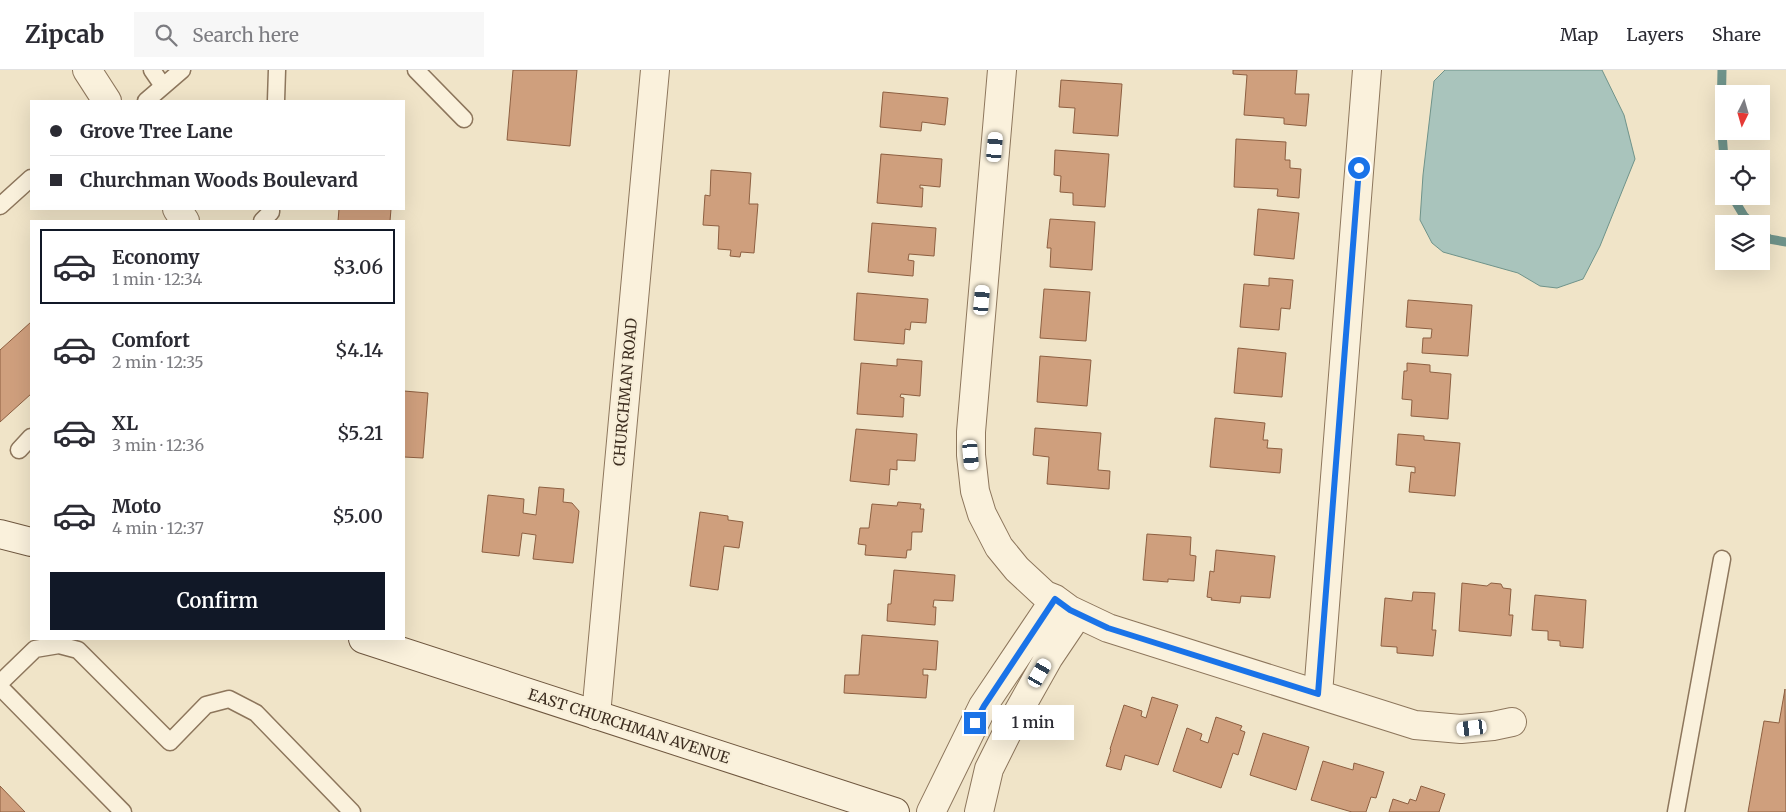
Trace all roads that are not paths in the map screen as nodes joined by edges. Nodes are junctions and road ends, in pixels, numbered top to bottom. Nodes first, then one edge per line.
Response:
1 (87, 70) edge
2 (152, 70) edge
3 (182, 70) edge
4 (277, 70) edge
5 (416, 70) edge
6 (655, 70) edge
7 (1002, 70) edge
8 (1367, 70) edge
9 (163, 86) junction
10 (106, 100) edge
11 (147, 100) edge
12 (276, 100) edge
13 (464, 119) dead end
14 (30, 179) edge
15 (0, 206) edge
16 (271, 210) edge
17 (263, 220) edge
18 (30, 438) edge
19 (18, 450) dead end
20 (0, 534) edge
21 (30, 542) edge
22 (1722, 559) dead end
23 (1055, 599) junction
24 (1078, 614) junction
25 (366, 640) edge
26 (0, 683) edge
27 (0, 687) edge
28 (1318, 694) junction
29 (596, 715) junction
30 (1512, 722) dead end
31 (123, 812) edge
32 (352, 812) edge
33 (894, 812) edge
34 (931, 812) edge
35 (979, 812) edge
36 (1676, 812) edge

1 - 10 street
2 - 9 lane
3 - 9 lane
4 - 12 lane
5 - 13 lane
6 - 29 street, CHURCHMAN ROAD
7 - 23 street
8 - 28 street
9 - 11 lane
14 - 15 lane
16 - 17 lane
18 - 19 lane
20 - 21 street
22 - 36 lane
23 - 24 street
23 - 34 street
24 - 28 street
24 - 35 street
25 - 29 street, EAST CHURCHMAN AVENUE
26 - 32 lane
27 - 31 lane
28 - 30 street
29 - 33 street, EAST CHURCHMAN AVENUE

